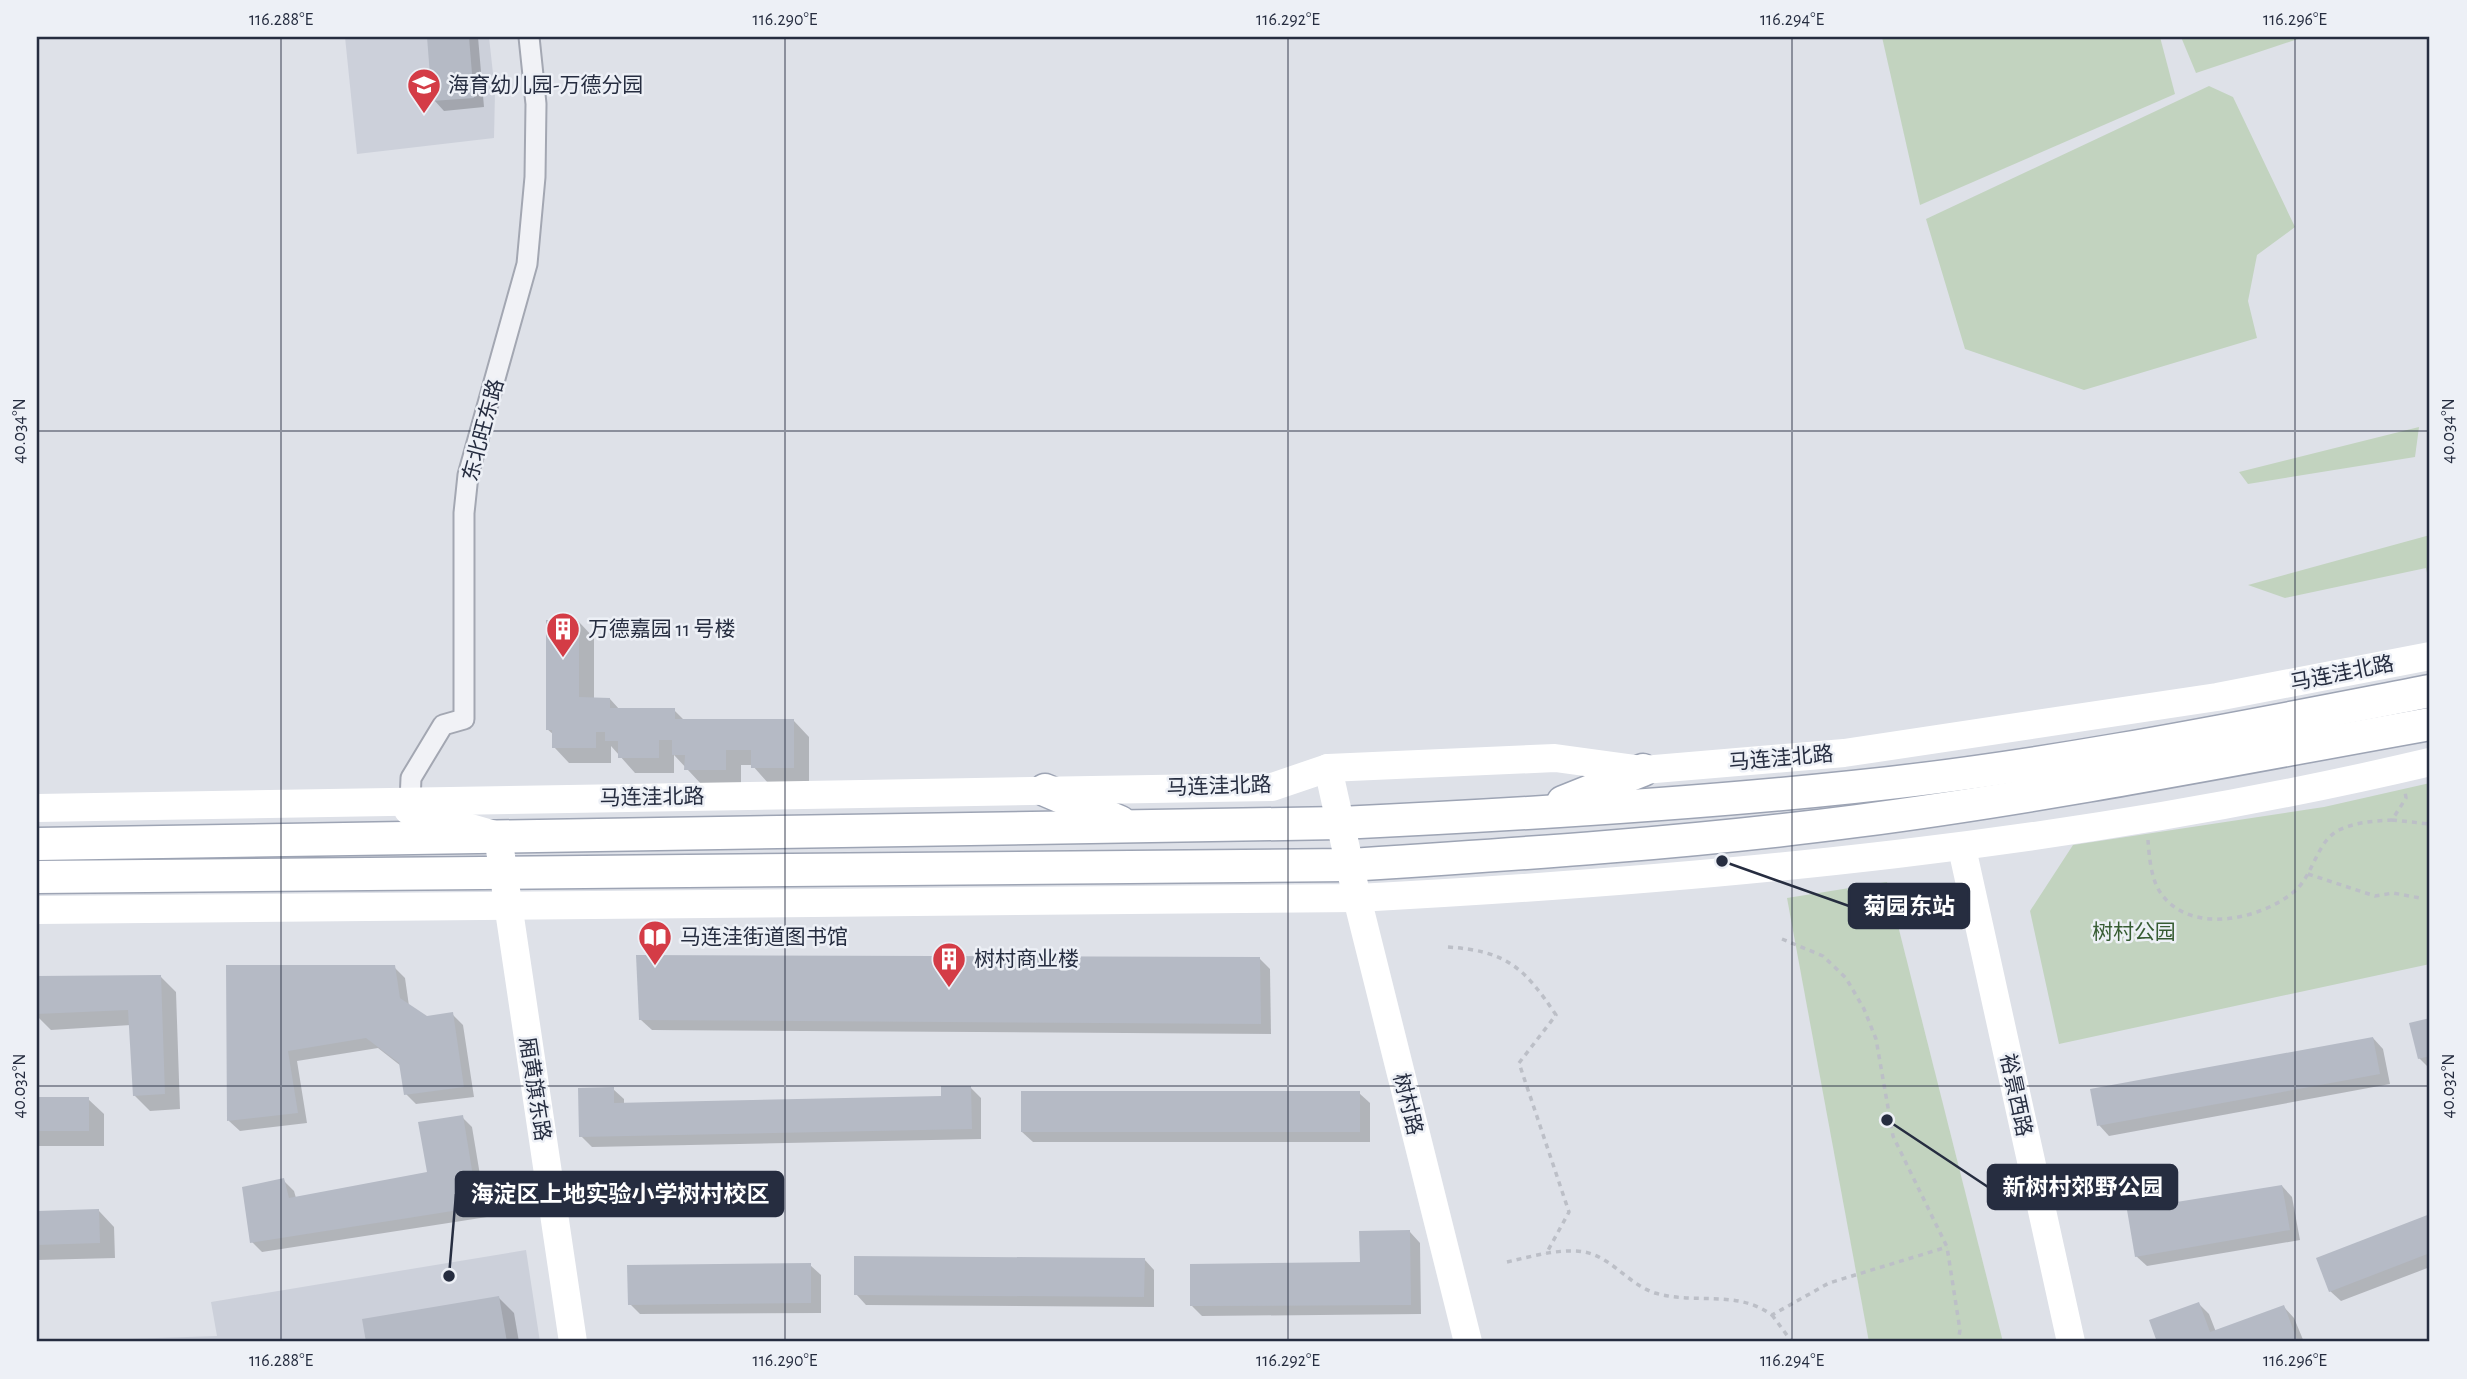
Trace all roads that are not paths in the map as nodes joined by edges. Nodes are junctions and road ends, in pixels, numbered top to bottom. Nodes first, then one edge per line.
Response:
1 (529, 37) edge
2 (2430, 656) edge
3 (2430, 691) edge
4 (2430, 724) edge
5 (2430, 762) edge
6 (1328, 768) junction
7 (1643, 770) junction
8 (1045, 790) junction
9 (410, 801) junction
10 (379, 802) junction
11 (37, 807) edge
12 (1534, 814) junction
13 (1340, 823) junction
14 (1130, 827) junction
15 (498, 836) junction
16 (37, 844) edge
17 (1962, 848) junction
18 (1349, 865) junction
19 (503, 873) junction
20 (39, 877) edge
21 (1357, 898) junction
22 (507, 905) junction
23 (157, 908) junction
24 (37, 910) edge
25 (573, 1342) edge
26 (1468, 1342) edge
27 (2071, 1342) edge

1 - 9 street, 东北旺东路
2 - 7 street, 马连洼北路
3 - 12 main road, 马连洼北路
4 - 18 main road
5 - 17 street
6 - 7 street, 马连洼北路
6 - 8 street, 马连洼北路
6 - 13 street, 树村路
7 - 12 main road
8 - 9 street, 马连洼北路
8 - 14 main road
9 - 10 street, 马连洼北路
10 - 11 street, 马连洼北路
10 - 15 street
12 - 13 main road, 马连洼北路
13 - 14 main road, 马连洼北路
13 - 18 street, 树村路
14 - 15 main road, 马连洼北路
15 - 16 main road, 马连洼北路
15 - 19 street, 厢黄旗东路
17 - 21 street
17 - 27 street, 裕景西路
18 - 19 main road
18 - 21 street, 树村路
19 - 20 main road
19 - 22 street, 厢黄旗东路
20 - 23 street
21 - 22 street
21 - 26 street, 树村路
22 - 23 street
22 - 25 street, 厢黄旗东路
23 - 24 street

